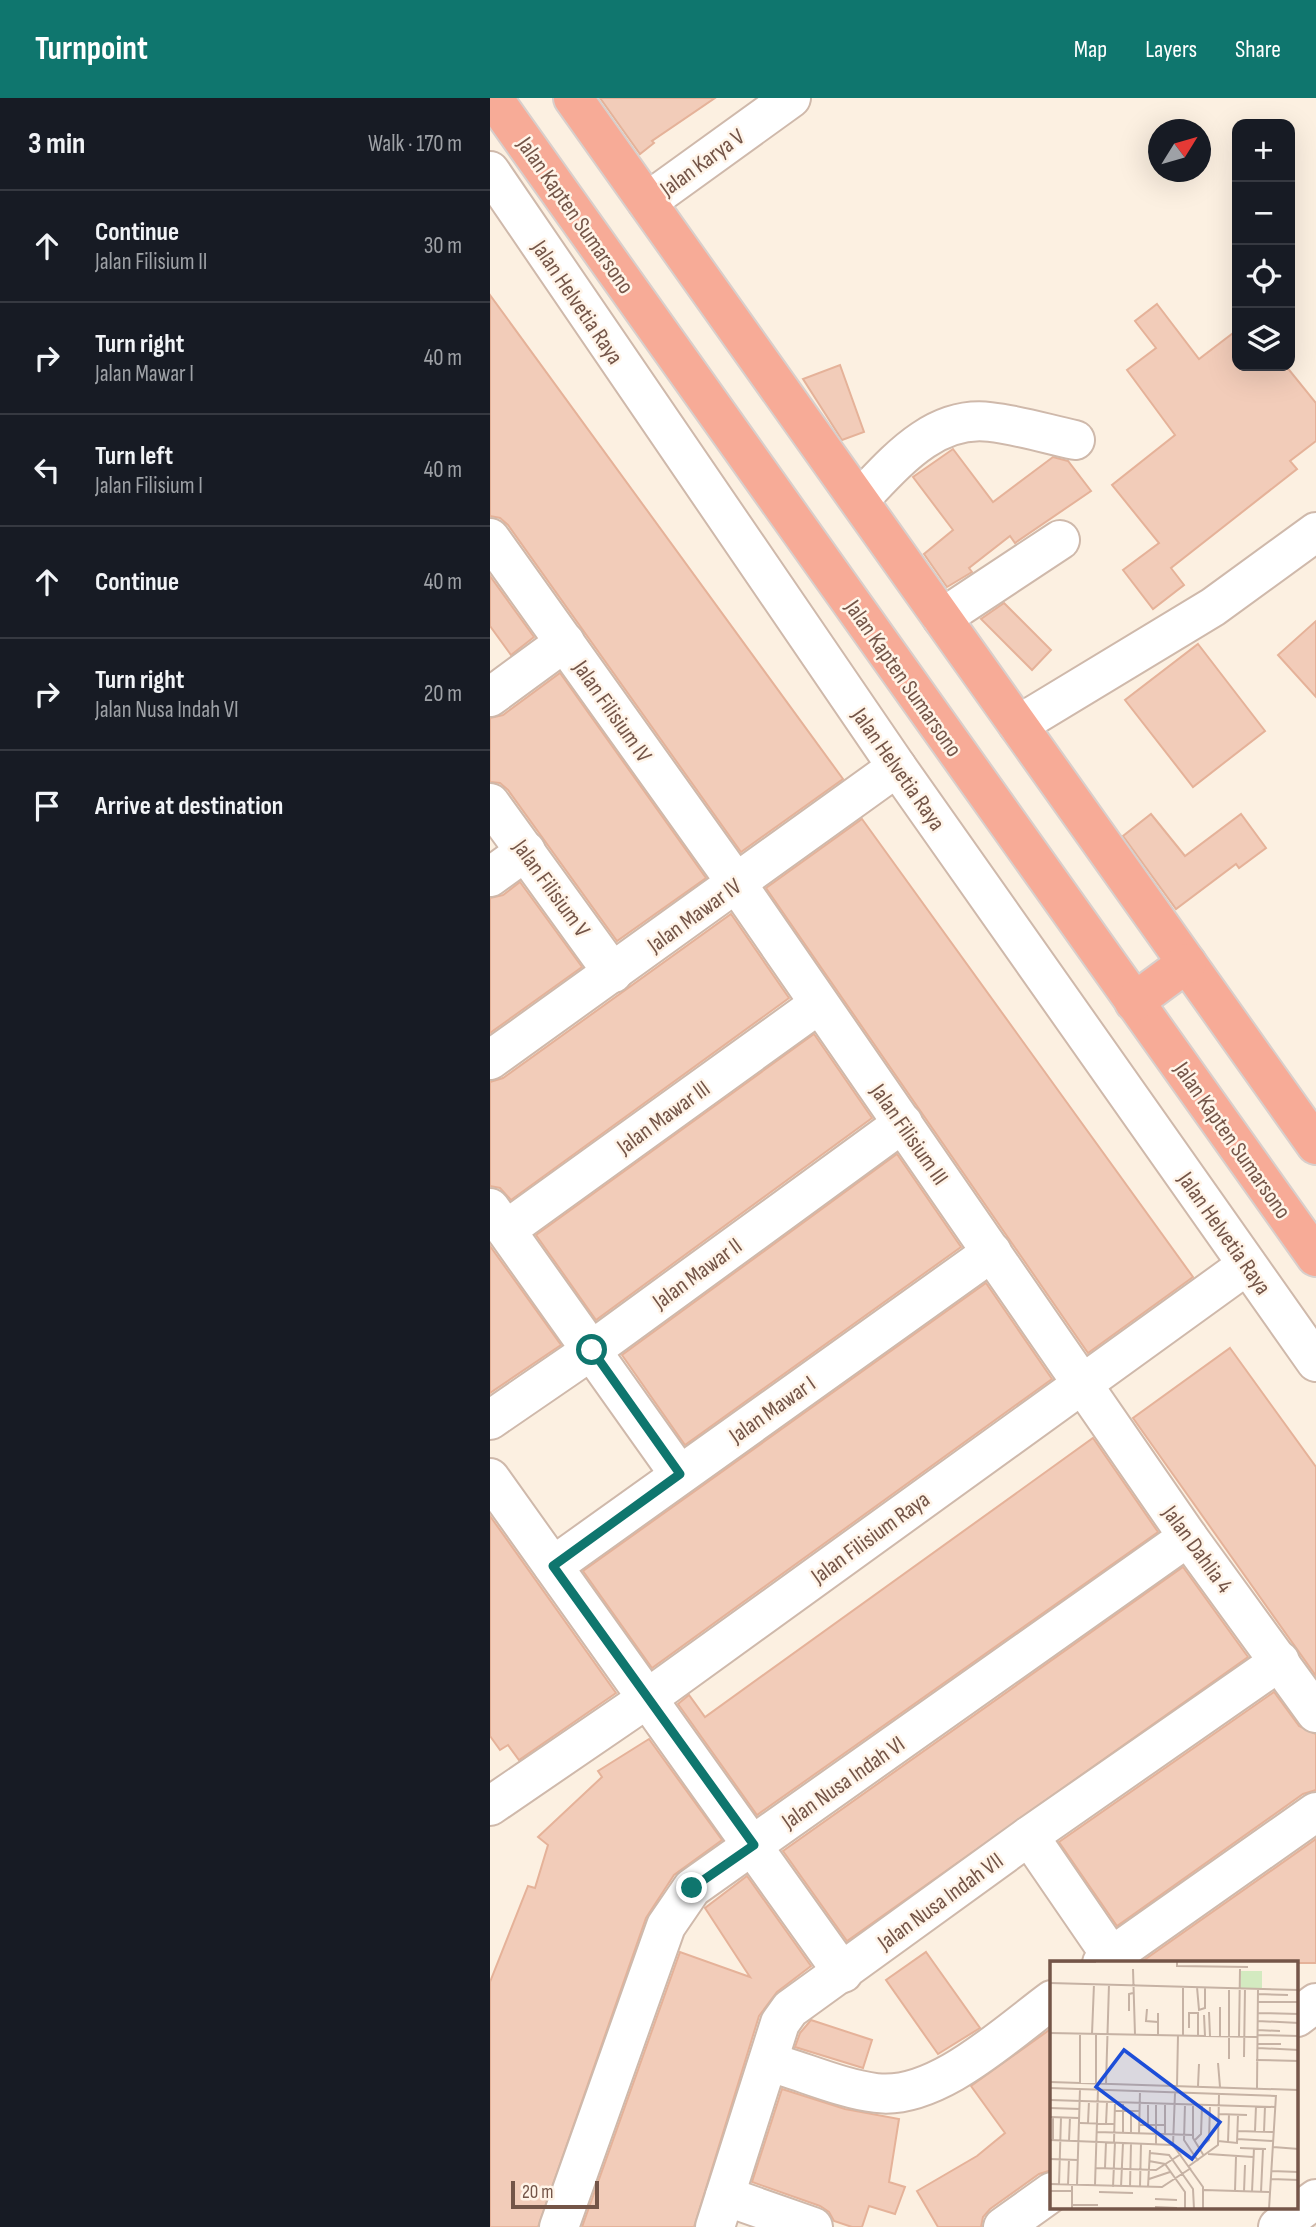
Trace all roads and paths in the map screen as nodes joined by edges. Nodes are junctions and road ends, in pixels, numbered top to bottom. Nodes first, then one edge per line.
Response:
1 (493, 98) edge
2 (573, 98) edge
3 (792, 98) edge
4 (490, 171) edge
5 (647, 202) junction
6 (1075, 440) dead end
7 (859, 500) junction
8 (1316, 531) edge
9 (490, 538) edge
10 (1060, 540) dead end
11 (942, 618) junction
12 (565, 642) junction
13 (490, 697) edge
14 (1018, 725) junction
15 (897, 767) junction
16 (490, 803) edge
17 (526, 851) junction
18 (490, 877) edge
19 (737, 884) junction
20 (1187, 963) junction
21 (613, 973) junction
22 (1134, 1002) junction
23 (819, 1004) junction
24 (490, 1060) edge
25 (903, 1124) junction
26 (1316, 1145) edge
27 (498, 1219) edge
28 (992, 1252) junction
29 (1316, 1257) edge
30 (1247, 1265) junction
31 (592, 1350) junction
32 (1316, 1362) edge
33 (1083, 1382) junction
34 (490, 1420) edge
35 (680, 1474) junction
36 (490, 1478) edge
37 (1188, 1536) junction
38 (553, 1566) junction
39 (1280, 1661) junction
40 (648, 1698) junction
41 (1316, 1713) edge
42 (490, 1806) edge
43 (1316, 1812) edge
44 (1029, 1836) junction
45 (754, 1845) junction
46 (1110, 1961) edge
47 (843, 1973) junction
48 (1050, 2001) edge
49 (1316, 2003) edge
50 (1298, 2016) edge
51 (769, 2062) junction
52 (1050, 2193) edge
53 (720, 2212) edge
54 (559, 2227) edge
55 (813, 2227) edge
56 (1003, 2227) edge

1 - 22 highway, Jalan Kapten Sumarsono
2 - 5 highway
3 - 5 street, Jalan Karya V
4 - 15 street, Jalan Helvetia Raya
5 - 7 highway
6 - 7 street
7 - 11 highway
8 - 14 street
9 - 12 street, Jalan Filisium IV
10 - 11 street
11 - 14 highway
12 - 13 street
12 - 19 street, Jalan Filisium IV
14 - 20 highway
15 - 19 street, Jalan Mawar IV
15 - 30 street, Jalan Helvetia Raya
16 - 17 street, Jalan Filisium V
17 - 18 street
17 - 21 street, Jalan Filisium V
19 - 21 street, Jalan Mawar IV
19 - 23 street, Jalan Filisium III
20 - 22 highway
20 - 26 highway
21 - 24 street, Jalan Mawar IV
22 - 29 highway, Jalan Kapten Sumarsono
23 - 25 street, Jalan Filisium III
23 - 27 street, Jalan Mawar III
25 - 28 street, Jalan Filisium III
25 - 31 street, Jalan Mawar II
27 - 31 street
28 - 33 street, Jalan Filisium III
28 - 35 street, Jalan Mawar I
30 - 32 street, Jalan Helvetia Raya
30 - 33 street, Jalan Filisium Raya
31 - 34 street, Jalan Mawar II
31 - 35 street
33 - 37 street, Jalan Dahlia 4
33 - 40 street, Jalan Filisium Raya
35 - 38 street, Jalan Mawar I
36 - 38 street
37 - 39 street, Jalan Dahlia 4
37 - 45 street, Jalan Nusa Indah VI
38 - 40 street
39 - 41 street, Jalan Dahlia 4
39 - 44 street, Jalan Nusa Indah VII
40 - 42 street, Jalan Filisium Raya
40 - 45 street
43 - 46 street
44 - 46 street
44 - 47 street, Jalan Nusa Indah VII
45 - 47 street
45 - 54 street, Jalan Nusa Indah VI
47 - 51 street, Jalan Nusa Indah VII
48 - 51 street
49 - 50 street
51 - 53 street, Jalan Nusa Indah VII
52 - 56 street
53 - 55 street

